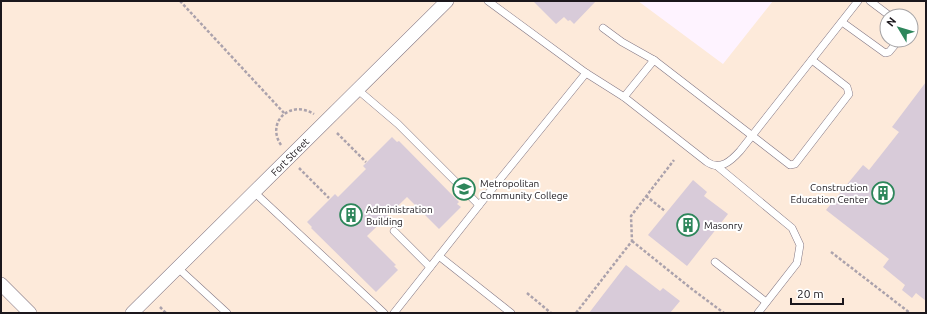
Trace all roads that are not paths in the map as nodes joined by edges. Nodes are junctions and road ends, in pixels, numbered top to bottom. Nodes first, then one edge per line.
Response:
1 (447, 1) edge
2 (488, 1) edge
3 (858, 1) edge
4 (870, 1) edge
5 (879, 8) edge
6 (842, 22) junction
7 (602, 28) dead end
8 (893, 48) edge
9 (654, 60) junction
10 (812, 60) junction
11 (586, 74) junction
12 (358, 90) junction
13 (624, 97) junction
14 (752, 136) junction
15 (717, 166) junction
16 (254, 192) junction
17 (479, 205) junction
18 (394, 231) dead end
19 (439, 256) junction
20 (715, 262) dead end
21 (430, 267) junction
22 (178, 268) junction
23 (1, 284) edge
24 (766, 302) junction
25 (30, 313) edge
26 (132, 313) edge
27 (226, 313) edge
28 (384, 313) edge
29 (394, 313) edge
30 (511, 313) edge
31 (758, 313) edge

1 - 12 street, Fort Street
2 - 11 lane
3 - 6 lane
4 - 5 lane
6 - 8 lane
6 - 10 lane
7 - 9 lane
9 - 13 lane
9 - 14 lane
10 - 14 lane
10 - 14 lane
11 - 13 lane
11 - 17 lane
12 - 16 street, Fort Street
12 - 17 lane
13 - 15 lane
14 - 15 lane
15 - 24 lane
16 - 22 street, Fort Street
16 - 28 lane
17 - 19 lane
18 - 21 lane
19 - 21 lane
19 - 30 lane
20 - 24 lane
21 - 29 lane
22 - 26 street, Fort Street
22 - 27 lane
23 - 25 street
24 - 31 lane

